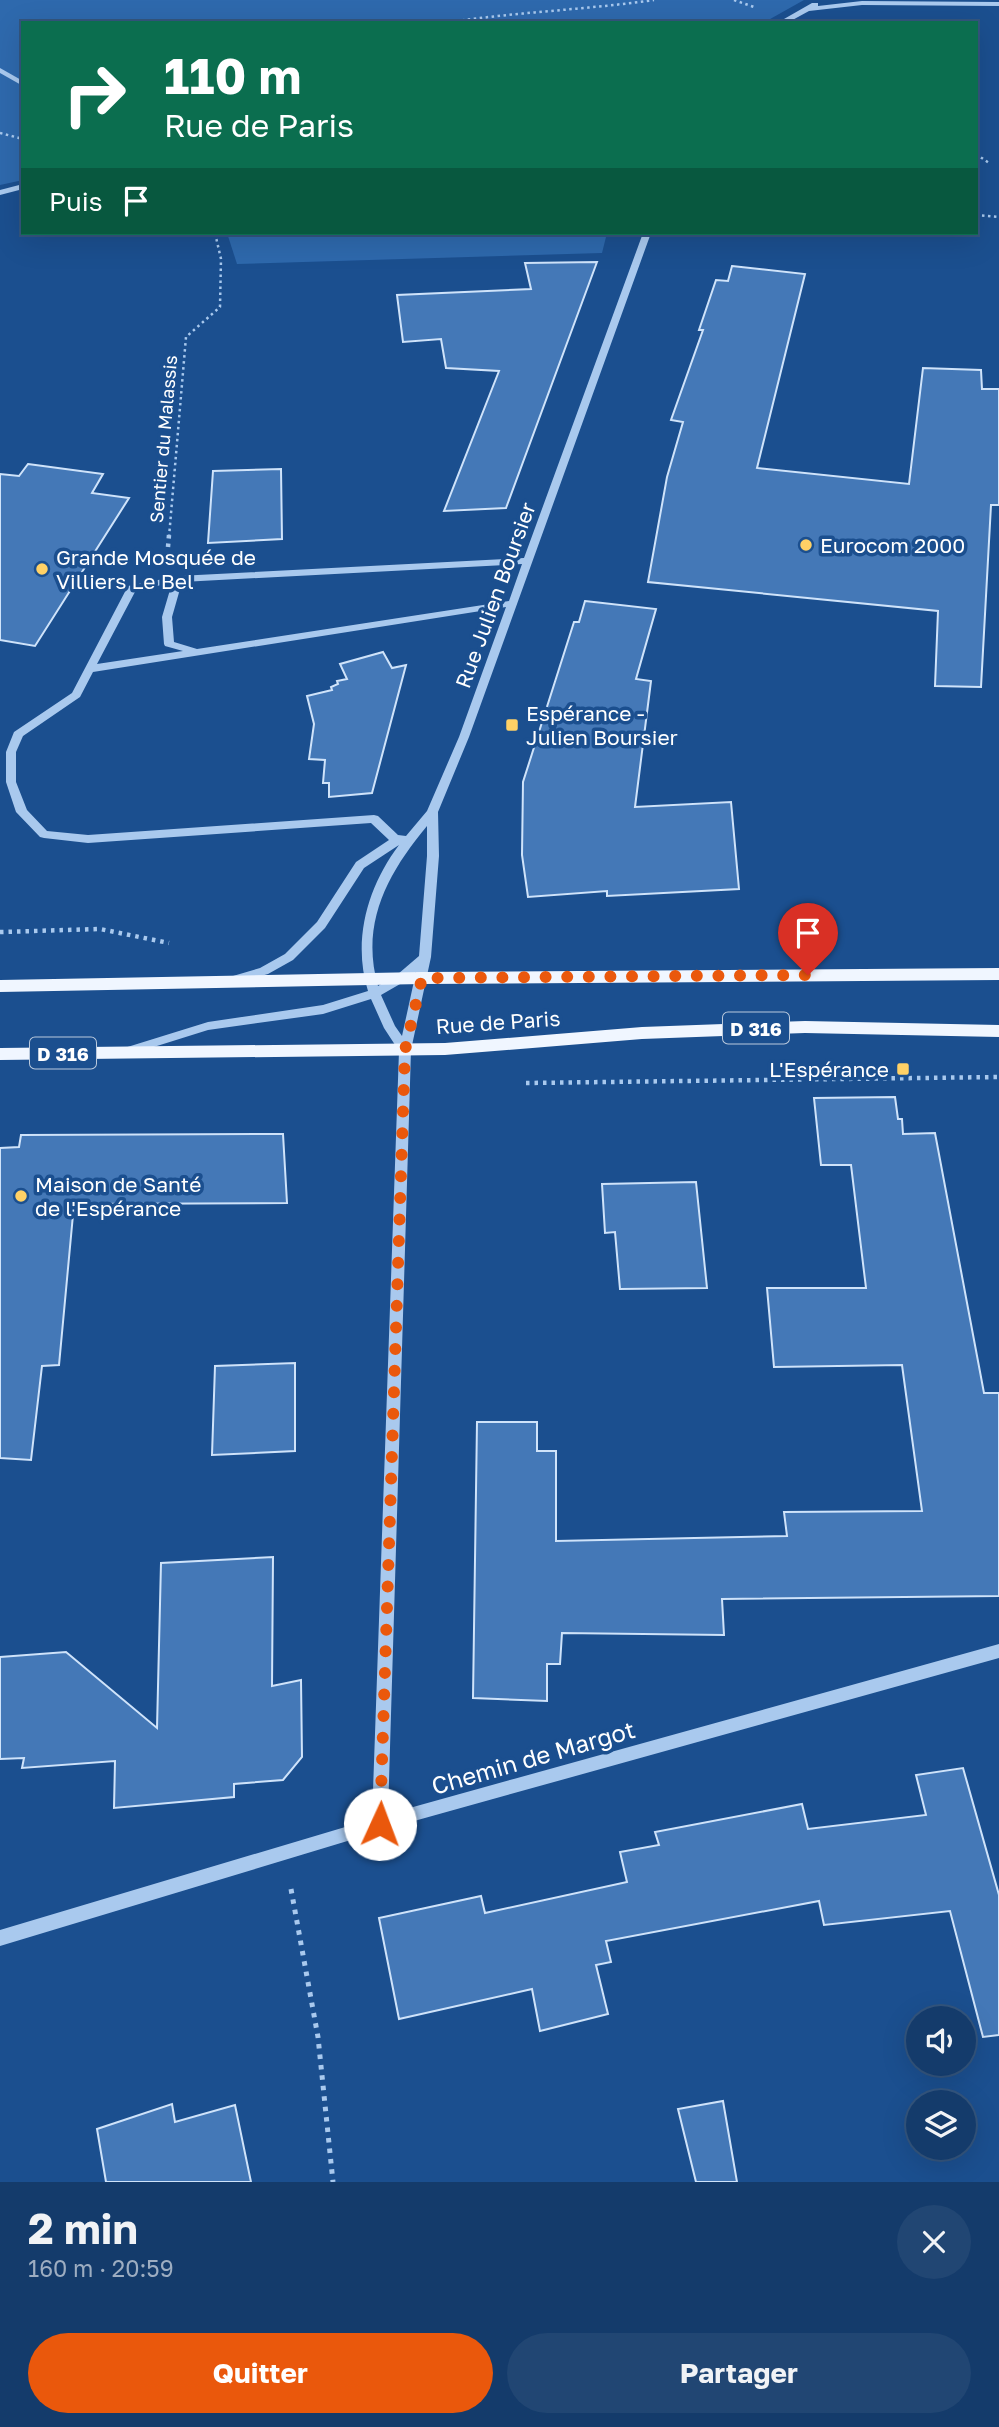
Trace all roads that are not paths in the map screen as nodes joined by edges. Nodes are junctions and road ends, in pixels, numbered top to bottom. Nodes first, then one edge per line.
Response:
1 (827, 0) edge
2 (999, 4) edge
3 (809, 9) junction
4 (785, 21) edge
5 (0, 70) edge
6 (21, 83) edge
7 (21, 187) edge
8 (0, 192) edge
9 (646, 235) edge
10 (528, 561) junction
11 (178, 579) junction
12 (513, 603) junction
13 (197, 652) junction
14 (89, 669) junction
15 (432, 812) junction
16 (422, 825) junction
17 (397, 841) junction
18 (425, 957) junction
19 (999, 974) edge
20 (422, 978) junction
21 (401, 979) junction
22 (223, 983) junction
23 (0, 986) edge
24 (373, 986) junction
25 (999, 1031) edge
26 (405, 1050) junction
27 (125, 1052) junction
28 (0, 1054) edge
29 (999, 1651) edge
30 (380, 1824) junction
31 (0, 1938) edge

1 - 3 street
2 - 3 street
3 - 4 street
5 - 6 street
7 - 8 street
9 - 10 street, Rue Julien Boursier
10 - 11 street
10 - 12 street, Rue Julien Boursier
11 - 13 street
11 - 14 street
12 - 13 street
12 - 15 street, Rue Julien Boursier
13 - 14 street
14 - 17 street
15 - 16 street
15 - 18 street, Rue Julien Boursier
16 - 17 street
16 - 24 street
17 - 22 street
18 - 20 street, Rue Julien Boursier
18 - 21 street
19 - 20 main road, Rue de Paris
20 - 21 main road, Rue de Paris
20 - 26 street, Rue Julien Boursier
21 - 24 main road, Rue de Paris
22 - 23 main road, Rue de Paris
22 - 24 main road, Rue de Paris
24 - 26 street
24 - 27 street
25 - 26 main road, Rue de Paris / D 316
26 - 27 main road, Rue de Paris / D 316
26 - 30 street, Rue Julien Boursier
27 - 28 main road, Rue de Paris / D 316
29 - 30 street, Chemin de Margot
30 - 31 street, Chemin de Margot

